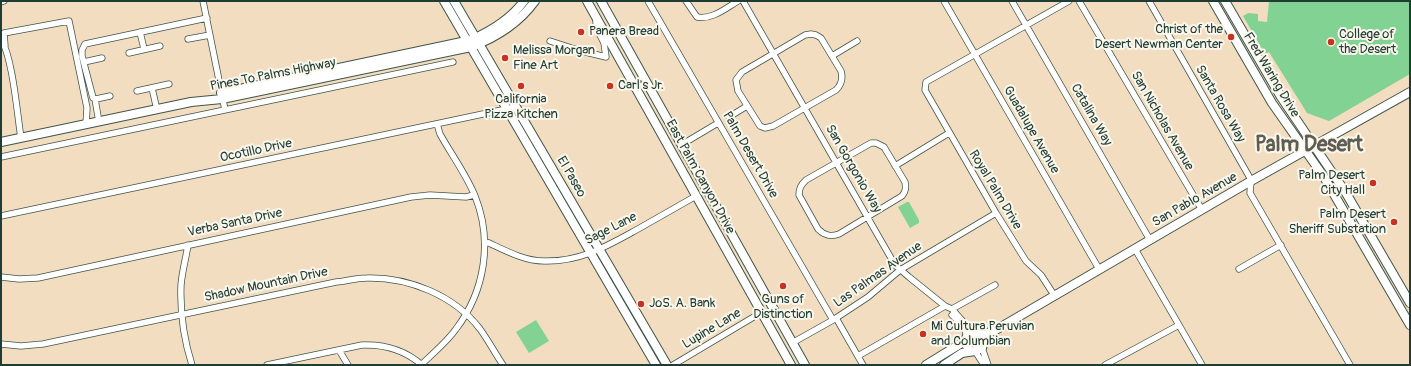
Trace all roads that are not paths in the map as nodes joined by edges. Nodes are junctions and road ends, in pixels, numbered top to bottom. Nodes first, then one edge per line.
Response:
1 (203, 1) edge
2 (444, 1) edge
3 (448, 1) edge
4 (454, 1) edge
5 (524, 1) edge
6 (535, 1) edge
7 (586, 1) edge
8 (601, 1) edge
9 (648, 1) edge
10 (686, 1) edge
11 (738, 1) edge
12 (743, 1) edge
13 (944, 1) edge
14 (1012, 1) edge
15 (1069, 1) edge
16 (1079, 1) edge
17 (1149, 1) edge
18 (1213, 1) edge
19 (1225, 1) edge
20 (596, 17) junction
21 (207, 18) junction
22 (1027, 25) junction
23 (140, 32) junction
24 (210, 35) junction
25 (1, 39) edge
26 (188, 39) dead end
27 (550, 41) dead end
28 (857, 41) dead end
29 (473, 42) junction
30 (5, 46) junction
31 (160, 46) dead end
32 (144, 49) junction
33 (129, 52) dead end
34 (773, 54) junction
35 (975, 54) junction
36 (832, 56) junction
37 (102, 58) dead end
38 (84, 62) junction
39 (453, 62) dead end
40 (169, 84) dead end
41 (152, 88) junction
42 (137, 91) dead end
43 (1410, 92) edge
44 (110, 96) dead end
45 (222, 96) junction
46 (95, 99) junction
47 (747, 106) junction
48 (516, 107) junction
49 (804, 108) junction
50 (507, 109) junction
51 (157, 110) junction
52 (225, 110) junction
53 (651, 114) junction
54 (729, 117) dead end
55 (99, 122) junction
56 (718, 123) junction
57 (86, 124) junction
58 (437, 124) junction
59 (949, 133) junction
60 (21, 138) junction
61 (1, 142) edge
62 (681, 145) junction
63 (1314, 145) junction
64 (1305, 151) junction
65 (1, 157) edge
66 (837, 163) junction
67 (895, 166) junction
68 (1251, 181) junction
69 (474, 195) junction
70 (696, 196) junction
71 (1202, 210) junction
72 (996, 213) junction
73 (1, 216) edge
74 (868, 217) junction
75 (733, 238) junction
76 (1150, 240) junction
77 (485, 242) junction
78 (188, 245) junction
79 (1281, 245) junction
80 (1135, 249) junction
81 (596, 251) junction
82 (1099, 269) junction
83 (1239, 269) dead end
84 (900, 270) junction
85 (1, 277) edge
86 (995, 284) dead end
87 (1054, 295) junction
88 (1410, 303) edge
89 (945, 306) junction
90 (952, 310) junction
91 (762, 312) junction
92 (182, 314) junction
93 (466, 314) junction
94 (834, 319) junction
95 (1179, 325) junction
96 (1410, 325) edge
97 (966, 338) junction
98 (792, 343) junction
99 (978, 343) junction
100 (1, 344) edge
101 (339, 350) junction
102 (858, 356) junction
103 (192, 365) edge
104 (269, 365) edge
105 (348, 365) edge
106 (422, 365) edge
107 (502, 365) edge
108 (656, 365) edge
109 (667, 365) edge
110 (673, 365) edge
111 (791, 365) edge
112 (805, 365) edge
113 (863, 365) edge
114 (926, 365) edge
115 (944, 365) edge
116 (984, 365) edge
117 (988, 365) edge
118 (1106, 365) edge
119 (1202, 365) edge
120 (1350, 365) edge

1 - 21 street
2 - 29 main road, El Paseo
3 - 29 main road
4 - 29 main road, El Paseo
5 - 29 main road, Pines To Palms Highway
6 - 29 main road, Pines To Palms Highway
7 - 20 main road, East Palm Canyon Drive
8 - 62 main road, East Palm Canyon Drive
9 - 56 street, Palm Desert Drive
10 - 11 street
12 - 34 street, San Gorgonio Way
13 - 35 street, Guadalupe Avenue
14 - 22 street, Catalina Way
15 - 22 street
16 - 71 street, San Nicholas Avenue
17 - 68 street, Santa Rosa Way
18 - 64 main road, Fred Waring Drive
19 - 63 main road, Fred Waring Drive
20 - 27 street
20 - 53 main road, East Palm Canyon Drive
21 - 23 street
21 - 24 street
22 - 35 street
22 - 76 street, Catalina Way
23 - 32 street
23 - 38 street
24 - 26 street
24 - 45 street
25 - 30 street
28 - 36 street
29 - 45 main road, Pines To Palms Highway
29 - 48 main road, El Paseo
29 - 50 main road, El Paseo
30 - 57 street
30 - 60 street
31 - 32 street
32 - 33 street
34 - 36 street
34 - 47 street
34 - 49 street, San Gorgonio Way
35 - 59 street, Royal Palm Drive
35 - 82 street, Guadalupe Avenue
36 - 49 street
37 - 38 street
38 - 46 street
39 - 52 street
40 - 41 street
41 - 42 street
41 - 51 street
43 - 63 main road, San Pablo Avenue
44 - 46 street
45 - 51 main road, Pines To Palms Highway
45 - 52 street
46 - 55 street
47 - 49 street
47 - 54 street
48 - 50 street, Ocotillo Drive
48 - 81 main road, El Paseo
49 - 66 street, San Gorgonio Way
50 - 58 street, Ocotillo Drive
50 - 81 main road, El Paseo
51 - 55 main road, Pines To Palms Highway
52 - 65 street
53 - 62 main road
53 - 70 main road, East Palm Canyon Drive
55 - 57 main road, Pines To Palms Highway
56 - 62 street
56 - 94 street, Palm Desert Drive
57 - 60 main road, Pines To Palms Highway
58 - 69 street
58 - 73 street, Ocotillo Drive
59 - 67 street
59 - 72 street, Royal Palm Drive
60 - 61 main road, Pines To Palms Highway
62 - 75 main road, East Palm Canyon Drive
63 - 64 main road, San Pablo Avenue
63 - 88 main road, Fred Waring Drive
64 - 68 main road, San Pablo Avenue
64 - 96 main road, Fred Waring Drive
66 - 67 street
66 - 74 street, San Gorgonio Way
66 - 74 street
67 - 74 street
68 - 71 main road, San Pablo Avenue
68 - 79 street, Santa Rosa Way
69 - 77 street
69 - 78 street, Verba Santa Drive
70 - 75 main road
70 - 81 street, Sage Lane
70 - 91 main road, East Palm Canyon Drive
71 - 76 main road, San Pablo Avenue
72 - 84 street, Las Palmas Avenue
72 - 87 street, Royal Palm Drive
74 - 84 street, San Gorgonio Way
75 - 98 main road, East Palm Canyon Drive
76 - 80 main road, San Pablo Avenue
77 - 81 street, Sage Lane
77 - 93 street
78 - 85 street, Verba Santa Drive
78 - 92 street
79 - 83 street
79 - 120 street, Santa Rosa Way
80 - 82 main road, San Pablo Avenue
80 - 95 street
81 - 108 main road, El Paseo
81 - 109 main road, El Paseo
82 - 87 main road, San Pablo Avenue
84 - 89 street, San Gorgonio Way
84 - 94 street, Las Palmas Avenue
86 - 90 street
87 - 99 main road, San Pablo Avenue
89 - 90 street, San Gorgonio Way
89 - 97 street
89 - 102 street
90 - 99 street, San Gorgonio Way
91 - 110 street, Lupine Lane
91 - 111 main road, East Palm Canyon Drive
92 - 93 street, Shadow Mountain Drive
92 - 100 street, Shadow Mountain Drive
92 - 103 street
93 - 106 street
93 - 107 street, Shadow Mountain Drive
94 - 98 street, Las Palmas Avenue
94 - 102 street, Palm Desert Drive
95 - 118 street
95 - 119 street
97 - 99 main road
97 - 99 main road
97 - 114 main road
98 - 112 main road, East Palm Canyon Drive
99 - 115 main road, San Pablo Avenue
99 - 116 street
99 - 117 street
101 - 104 street
101 - 105 street
101 - 106 street
102 - 113 street, Palm Desert Drive

